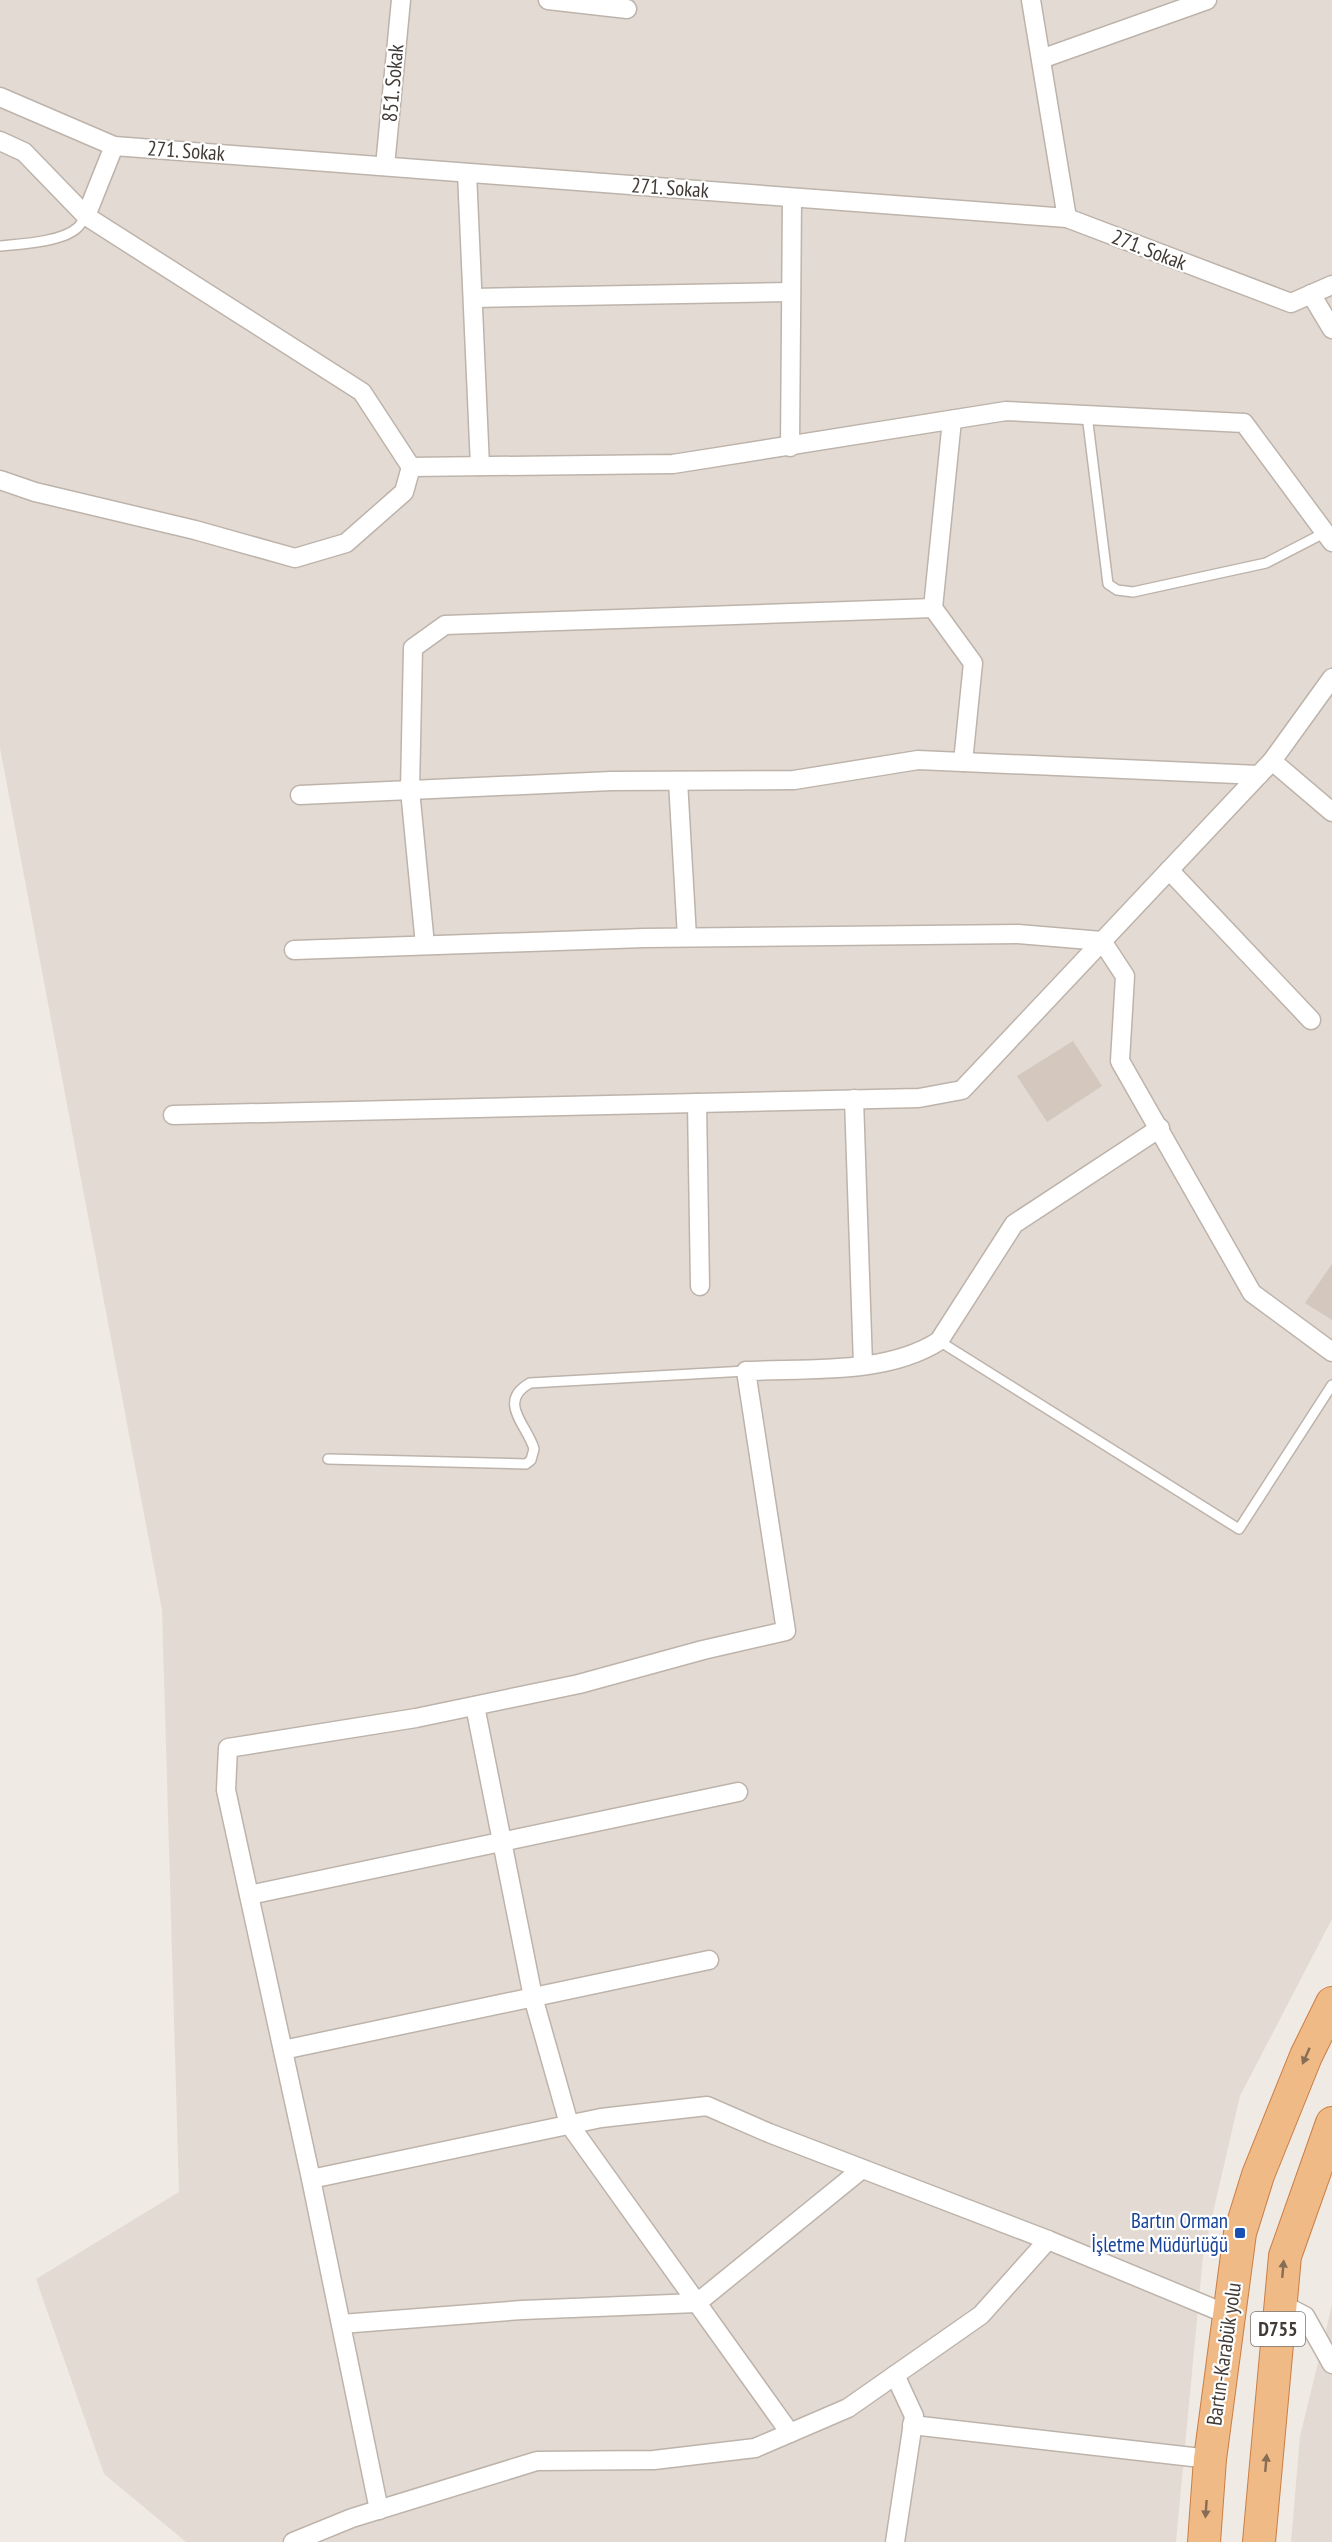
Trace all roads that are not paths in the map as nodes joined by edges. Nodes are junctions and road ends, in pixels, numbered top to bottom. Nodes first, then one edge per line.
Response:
1 (400, 0) edge
2 (548, 0) edge
3 (1031, 0) edge
4 (1206, 0) edge
5 (627, 9) dead end
6 (1041, 59) junction
7 (0, 97) edge
8 (0, 141) edge
9 (114, 146) junction
10 (385, 166) junction
11 (467, 172) junction
12 (792, 198) junction
13 (86, 216) junction
14 (1066, 218) junction
15 (0, 246) edge
16 (1332, 285) edge
17 (791, 292) junction
18 (1311, 294) junction
19 (472, 298) junction
20 (1332, 329) edge
21 (1087, 415) junction
22 (952, 420) junction
23 (790, 447) junction
24 (480, 466) junction
25 (411, 467) junction
26 (0, 480) edge
27 (1329, 537) edge
28 (933, 608) junction
29 (1332, 678) edge
30 (1272, 761) junction
31 (963, 762) junction
32 (1259, 775) junction
33 (678, 781) junction
34 (410, 790) junction
35 (300, 795) dead end
36 (1332, 812) edge
37 (1169, 870) junction
38 (687, 938) junction
39 (1102, 941) junction
40 (425, 945) junction
41 (294, 950) dead end
42 (1311, 1020) dead end
43 (854, 1099) junction
44 (697, 1103) junction
45 (173, 1115) dead end
46 (1160, 1128) junction
47 (700, 1286) dead end
48 (939, 1341) junction
49 (1332, 1352) edge
50 (863, 1365) junction
51 (747, 1371) junction
52 (1332, 1385) edge
53 (328, 1459) dead end
54 (475, 1706) junction
55 (738, 1792) dead end
56 (502, 1842) junction
57 (249, 1895) junction
58 (709, 1960) dead end
59 (533, 1997) junction
60 (1332, 2003) edge
61 (283, 2050) junction
62 (1332, 2123) edge
63 (569, 2124) junction
64 (862, 2169) junction
65 (311, 2179) junction
66 (1048, 2240) junction
67 (697, 2303) junction
68 (1280, 2303) junction
69 (1229, 2315) junction
70 (341, 2324) junction
71 (1332, 2364) edge
72 (895, 2375) junction
73 (912, 2425) junction
74 (790, 2433) junction
75 (1210, 2458) junction
76 (379, 2510) junction
77 (293, 2542) edge
78 (895, 2542) edge
79 (1204, 2542) edge
80 (1259, 2542) edge

1 - 10 street, 851. Sokak
2 - 5 street
3 - 6 street
4 - 6 street
6 - 14 street
7 - 9 street, 271. Sokak
8 - 13 street
9 - 10 street, 271. Sokak
9 - 13 street
10 - 11 street, 271. Sokak
11 - 12 street, 271. Sokak
11 - 19 street
12 - 14 street, 271. Sokak
12 - 17 street
13 - 15 lane
13 - 25 street
14 - 18 street, 271. Sokak
16 - 18 street, 271. Sokak
17 - 19 street
17 - 23 street
18 - 20 street
19 - 24 street
21 - 22 street
21 - 27 street
21 - 27 lane
22 - 23 street
22 - 28 street
23 - 24 street
24 - 25 street
25 - 26 street
28 - 31 street
28 - 34 street
29 - 30 street
30 - 32 street
30 - 36 street
31 - 32 street
31 - 33 street
32 - 37 street
33 - 34 street
33 - 38 street
34 - 35 street
34 - 40 street
37 - 39 street
37 - 42 street
38 - 39 street
38 - 40 street
39 - 43 street
39 - 46 street
40 - 41 street
43 - 44 street
43 - 50 street
44 - 45 street
44 - 47 street
46 - 48 street
46 - 49 street
48 - 50 street
48 - 52 lane
50 - 51 street
51 - 53 lane
51 - 54 street
54 - 56 street
54 - 57 street
55 - 56 street
56 - 57 street
56 - 59 street
57 - 61 street
58 - 59 street
59 - 61 street
59 - 63 street
60 -> 69 highway, Bartın-Karabük yolu / D755
61 - 65 street
68 -> 62 highway, D755
63 - 64 street
63 - 65 street
63 - 67 street
64 - 66 street
64 - 67 street
65 - 70 street
66 - 69 street
66 - 72 street
67 - 70 street
67 - 74 street
68 - 71 street
80 -> 68 highway, D755
69 - 75 highway, Bartın-Karabük yolu / D755
70 - 76 street
72 - 73 street
72 - 74 street
73 - 75 street
73 - 78 street
74 - 76 street
75 -> 79 highway, Bartın-Karabük yolu / D755
76 - 77 street

